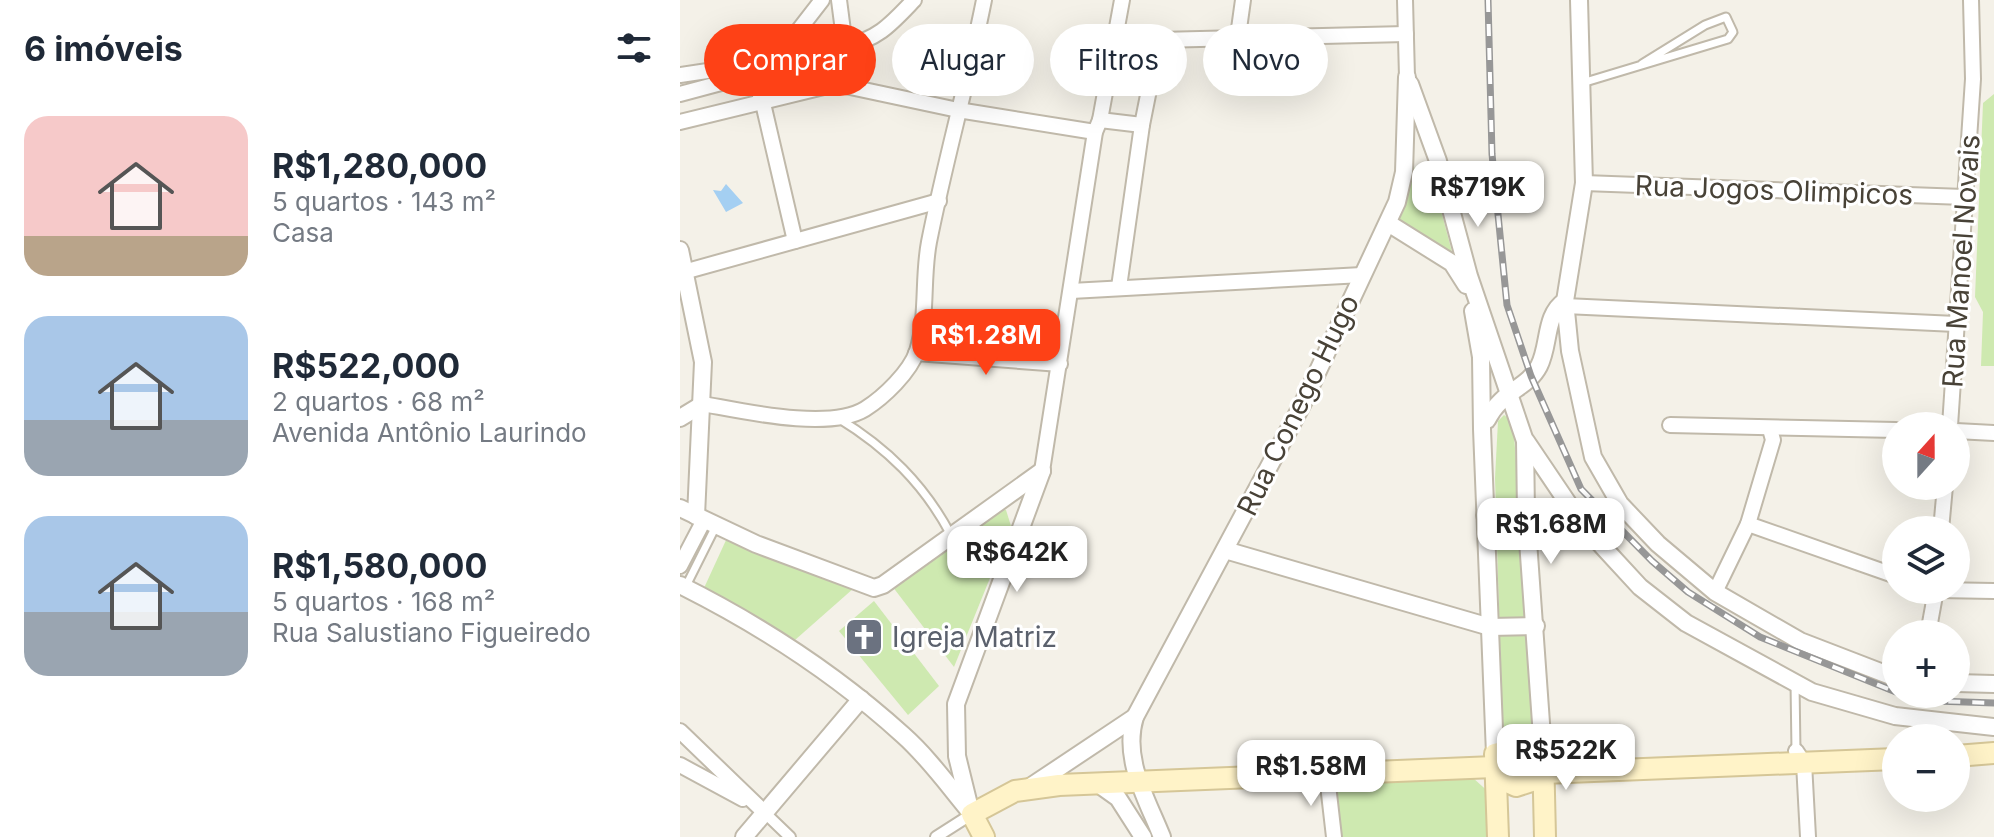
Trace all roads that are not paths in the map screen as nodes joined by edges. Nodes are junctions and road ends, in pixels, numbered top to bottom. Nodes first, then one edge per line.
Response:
1 (822, 0) edge
2 (839, 0) edge
3 (914, 0) edge
4 (984, 0) edge
5 (1122, 0) edge
6 (1243, 0) edge
7 (1405, 0) edge
8 (1579, 0) edge
9 (1971, 0) edge
10 (803, 24) edge
11 (843, 24) edge
12 (1118, 24) edge
13 (1240, 24) edge
14 (1406, 34) junction
15 (1328, 35) edge
16 (876, 36) edge
17 (1642, 64) junction
18 (704, 71) edge
19 (680, 75) edge
20 (1407, 77) junction
21 (1582, 83) junction
22 (704, 88) edge
23 (876, 93) edge
24 (680, 94) edge
25 (761, 96) edge
26 (777, 96) edge
27 (1103, 96) edge
28 (1148, 96) edge
29 (762, 99) junction
30 (958, 110) junction
31 (680, 122) edge
32 (1142, 125) junction
33 (1097, 126) junction
34 (1427, 131) junction
35 (1403, 159) junction
36 (1584, 183) junction
37 (1964, 197) junction
38 (939, 201) junction
39 (1388, 223) junction
40 (795, 241) junction
41 (680, 250) edge
42 (682, 272) edge
43 (1362, 275) junction
44 (1119, 287) junction
45 (1071, 291) junction
46 (1565, 304) junction
47 (1956, 324) junction
48 (916, 353) junction
49 (1060, 364) junction
50 (1508, 392) junction
51 (703, 404) junction
52 (1951, 412) edge
53 (836, 417) junction
54 (680, 418) edge
55 (1670, 425) dead end
56 (1482, 429) junction
57 (1770, 429) junction
58 (1882, 430) edge
59 (1970, 432) edge
60 (1994, 433) edge
61 (1525, 441) junction
62 (1042, 471) junction
63 (999, 500) junction
64 (680, 508) edge
65 (1526, 513) junction
66 (1485, 515) junction
67 (706, 521) junction
68 (1748, 524) junction
69 (1022, 525) junction
70 (951, 535) junction
71 (1225, 550) junction
72 (680, 566) edge
73 (1882, 571) edge
74 (682, 586) edge
75 (1970, 591) edge
76 (1994, 591) edge
77 (1715, 592) junction
78 (1536, 626) junction
79 (1490, 627) junction
80 (1882, 673) edge
81 (1795, 683) junction
82 (1970, 683) edge
83 (1994, 684) edge
84 (861, 699) junction
85 (1135, 717) junction
86 (1994, 727) edge
87 (680, 731) edge
88 (1994, 740) edge
89 (1970, 741) edge
90 (1882, 747) edge
91 (1994, 753) edge
92 (1970, 755) edge
93 (1800, 757) junction
94 (1882, 759) edge
95 (1544, 764) junction
96 (680, 765) edge
97 (1495, 766) junction
98 (1327, 776) junction
99 (1097, 783) junction
100 (1142, 784) junction
101 (1023, 791) junction
102 (765, 813) junction
103 (972, 814) junction
104 (744, 837) edge
105 (790, 837) edge
106 (936, 837) edge
107 (984, 837) edge
108 (1143, 837) edge
109 (1162, 837) edge
110 (1334, 837) edge
111 (1498, 837) edge
112 (1545, 837) edge
113 (1808, 837) edge

1 - 10 street
2 - 11 street
3 - 16 street
4 - 30 street
5 - 12 street
6 - 13 street
7 - 14 street
8 - 21 street
9 - 37 street, Rua Manoel Novais
14 - 15 street
14 - 20 street
17 - 17 lane
17 - 21 lane
18 - 19 street
20 - 34 street
20 - 35 street, Rua Conego Hugo
21 - 36 street
22 - 24 street
23 - 30 street
25 - 29 street
26 - 29 street
27 - 33 street
28 - 32 street
29 - 31 street
29 - 40 street
30 - 33 street
30 - 38 street
32 - 33 street
32 - 44 street
33 - 45 street
34 - 35 street
34 - 50 street
35 - 39 street, Rua Conego Hugo
36 - 37 street, Rua Jogos Olimpicos
36 - 46 street
37 - 47 street, Rua Manoel Novais
38 - 40 street
38 - 48 street
39 - 43 street, Rua Conego Hugo
39 - 56 street
40 - 42 street
41 - 42 street
42 - 51 street
43 - 44 street
43 - 71 street, Rua Conego Hugo
44 - 45 street
45 - 49 street
46 - 47 street
46 - 50 street
46 - 77 street
47 - 52 street, Rua Manoel Novais
48 - 49 street
48 - 53 street
49 - 62 street
50 - 56 street
50 - 61 street
51 - 53 street
51 - 54 street
51 - 67 street
53 - 70 lane
55 - 57 street
56 - 66 street
57 - 58 street
57 - 68 street
59 - 60 street
61 - 65 street
61 - 81 street
62 - 63 street
62 - 69 street
63 - 69 street
63 - 70 street
64 - 67 street
65 - 66 street
65 - 78 street
66 - 79 street
67 - 70 street
67 - 72 street
67 - 74 lane
68 - 73 street
68 - 77 street
69 - 103 street
71 - 79 street
71 - 85 street, Rua Conego Hugo
74 - 84 street
75 - 76 street
77 - 80 street
78 - 79 street
78 - 95 street
79 - 97 street
81 - 86 street
81 - 93 lane
82 - 83 street
84 - 102 street
84 - 103 street
85 - 100 street
85 - 101 street
87 - 102 street
88 - 89 main road
90 - 93 main road
91 - 92 main road
93 - 94 main road
93 - 95 main road
93 - 113 street
95 - 97 main road
95 - 97 main road
95 - 112 main road
96 - 102 street
97 - 98 main road
97 - 111 main road
98 - 100 main road
98 - 110 street
99 - 100 main road
99 - 101 main road
99 - 108 street
100 - 109 street
101 - 103 main road
102 - 104 street
102 - 105 street
103 - 106 street
103 - 107 main road

